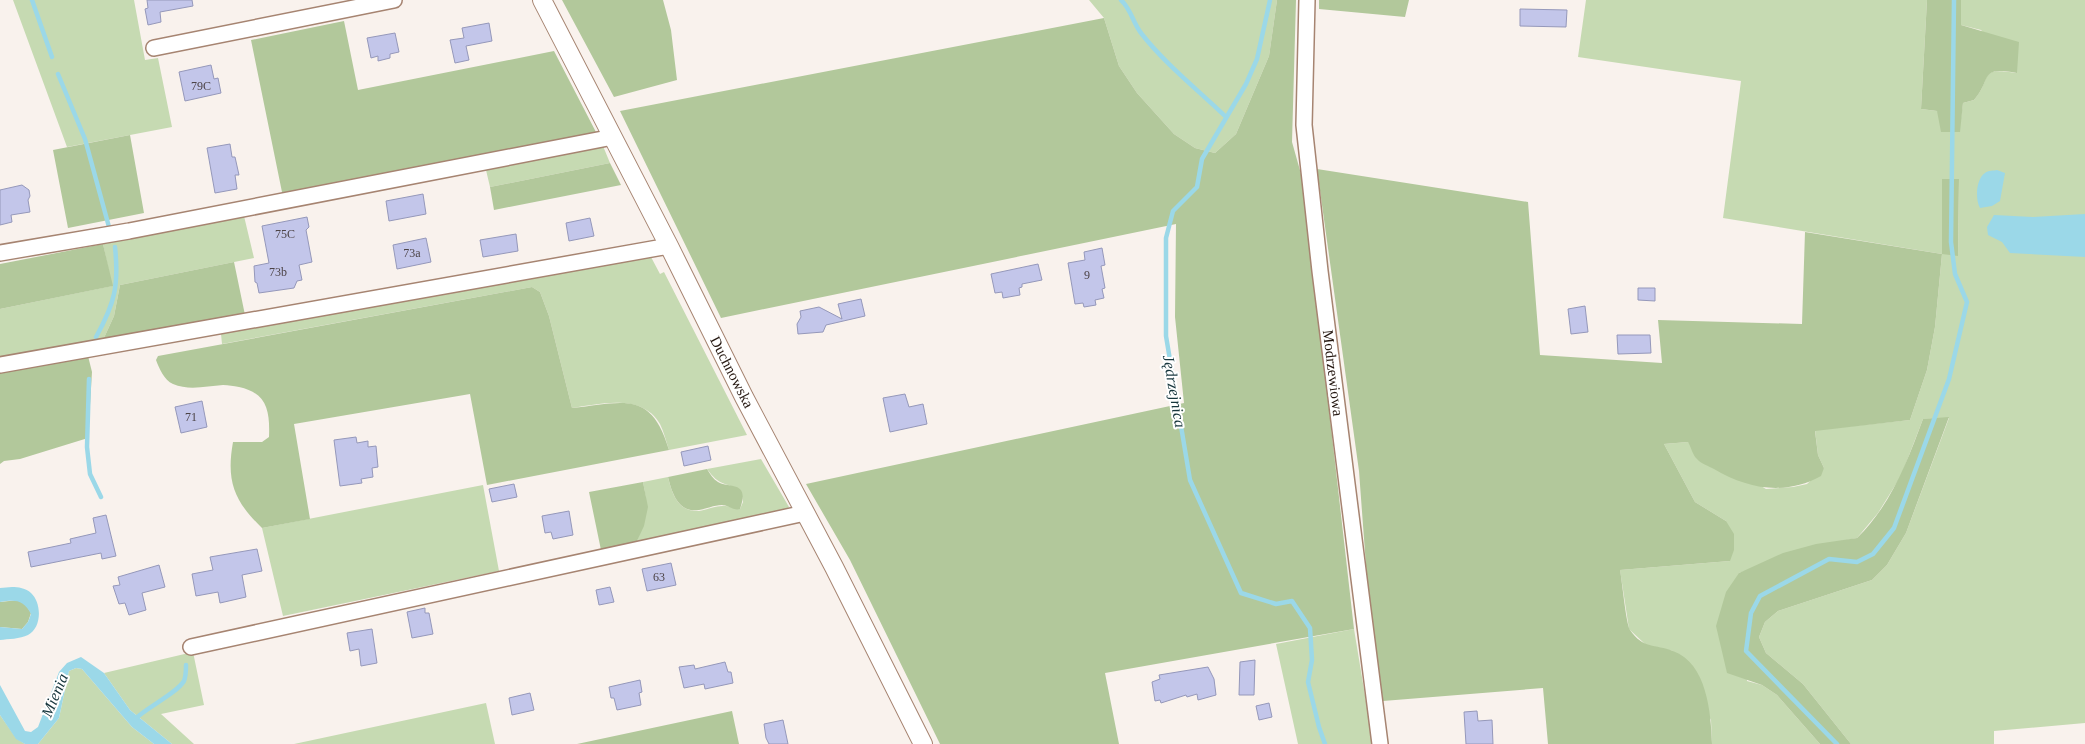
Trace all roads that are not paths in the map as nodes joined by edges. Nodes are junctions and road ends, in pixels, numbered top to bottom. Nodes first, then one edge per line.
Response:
1 (394, 0) edge
2 (542, 0) edge
3 (1307, 0) edge
4 (154, 48) dead end
5 (613, 137) junction
6 (669, 246) junction
7 (0, 253) edge
8 (0, 365) edge
9 (805, 513) junction
10 (191, 647) dead end
11 (923, 744) edge
12 (1380, 744) edge

1 - 4 street
2 - 5 street, Duchnowska
3 - 12 street, Modrzewiowa
5 - 6 street, Duchnowska
5 - 7 street
6 - 8 street
6 - 9 street, Duchnowska
9 - 10 street
9 - 11 street, Duchnowska

